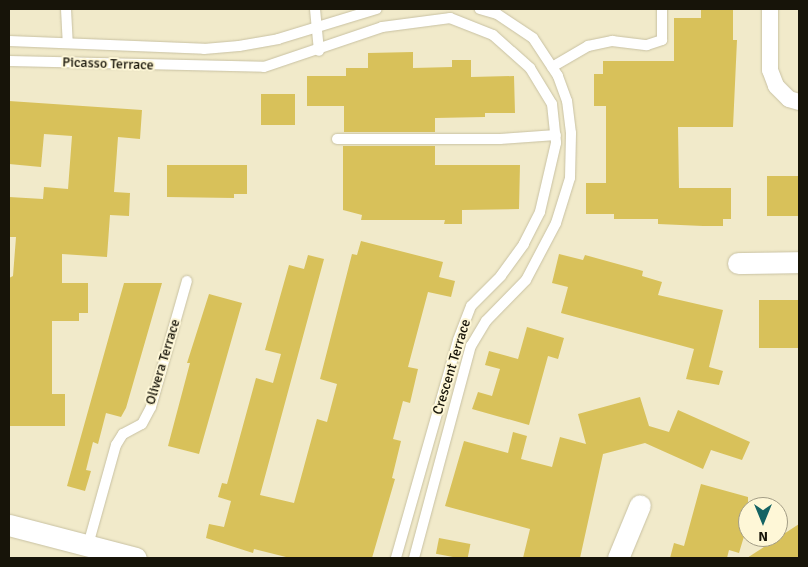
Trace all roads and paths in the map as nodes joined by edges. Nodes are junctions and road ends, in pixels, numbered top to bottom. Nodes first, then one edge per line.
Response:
1 (66, 9) edge
2 (315, 9) edge
3 (377, 9) edge
4 (480, 9) edge
5 (662, 9) edge
6 (770, 9) edge
7 (450, 14) edge
8 (316, 27) junction
9 (9, 41) edge
10 (68, 43) junction
11 (319, 50) junction
12 (9, 61) edge
13 (552, 67) junction
14 (208, 68) joint
15 (799, 102) edge
16 (556, 135) junction
17 (337, 139) dead end
18 (799, 262) edge
19 (738, 263) dead end
20 (188, 281) dead end
21 (640, 505) dead end
22 (9, 525) edge
23 (88, 545) junction
24 (136, 558) edge
25 (396, 558) edge
26 (414, 558) edge
27 (618, 558) edge

1 - 10 lane
2 - 8 lane
3 - 8 lane
4 - 13 lane, Crescent Terrace
5 - 13 lane
6 - 15 street
7 - 11 lane, Crescent Terrace
7 - 16 lane, Crescent Terrace
8 - 10 lane, Picasso Terrace
8 - 11 lane
9 - 10 lane, Picasso Terrace
11 - 14 lane, Crescent Terrace
12 - 14 lane, Picasso Terrace
13 - 26 lane, Crescent Terrace
16 - 17 lane
16 - 25 lane, Crescent Terrace
18 - 19 street
20 - 23 lane, Olivera Terrace
21 - 27 street
22 - 23 street
23 - 24 street

